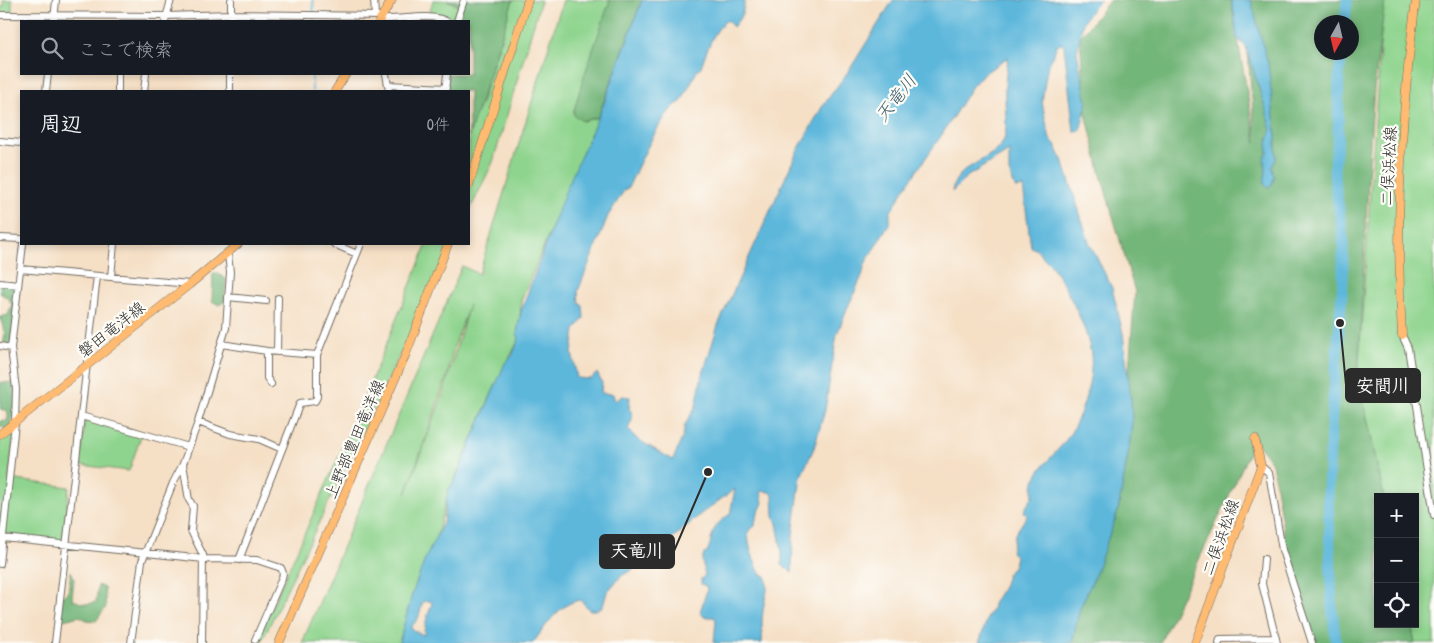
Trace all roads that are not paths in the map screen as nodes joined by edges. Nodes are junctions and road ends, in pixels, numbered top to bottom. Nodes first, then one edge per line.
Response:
1 (56, 0) edge
2 (171, 0) edge
3 (231, 0) edge
4 (374, 0) edge
5 (392, 0) edge
6 (464, 0) edge
7 (528, 0) edge
8 (1416, 0) edge
9 (0, 15) edge
10 (231, 18) edge
11 (379, 18) edge
12 (54, 19) edge
13 (166, 19) edge
14 (443, 20) edge
15 (457, 20) edge
16 (48, 75) edge
17 (118, 75) edge
18 (146, 75) edge
19 (230, 75) edge
20 (345, 75) edge
21 (386, 75) edge
22 (447, 75) edge
23 (388, 88) edge
24 (46, 90) edge
25 (118, 90) edge
26 (144, 90) edge
27 (230, 90) edge
28 (336, 90) edge
29 (445, 90) edge
30 (0, 140) edge
31 (20, 143) edge
32 (470, 182) edge
33 (0, 238) edge
34 (20, 239) edge
35 (23, 245) edge
36 (114, 245) edge
37 (237, 245) edge
38 (336, 245) edge
39 (361, 245) edge
40 (448, 245) edge
41 (228, 254) junction
42 (357, 254) junction
43 (20, 269) junction
44 (98, 276) junction
45 (112, 277) junction
46 (0, 283) edge
47 (190, 284) junction
48 (18, 285) junction
49 (228, 297) junction
50 (278, 298) dead end
51 (266, 301) dead end
52 (1402, 335) joint
53 (222, 344) junction
54 (0, 346) edge
55 (11, 348) junction
56 (267, 351) junction
57 (277, 352) junction
58 (317, 355) junction
59 (87, 365) junction
60 (271, 384) dead end
61 (81, 416) junction
62 (198, 422) junction
63 (15, 423) junction
64 (2, 430) edge
65 (1255, 440) dead end
66 (189, 447) junction
67 (282, 449) junction
68 (183, 464) junction
69 (1261, 466) junction
70 (1434, 515) edge
71 (3, 538) junction
72 (66, 545) junction
73 (144, 554) junction
74 (1264, 559) dead end
75 (204, 560) junction
76 (239, 560) junction
77 (0, 564) edge
78 (255, 640) dead end
79 (1276, 641) edge
80 (56, 643) edge
81 (131, 643) edge
82 (202, 643) edge
83 (279, 643) edge
84 (1195, 643) edge
85 (1219, 643) edge
86 (1312, 643) edge

1 - 12 street
2 - 13 street
3 - 10 street
4 - 11 street
5 - 11 main road
6 - 15 street
7 - 32 main road
8 - 52 main road, 二俣浜松線
9 - 12 street
10 - 11 street
10 - 13 street
11 - 14 street
12 - 13 street
16 - 24 street
17 - 25 street
18 - 26 street
19 - 27 street
20 - 28 main road
21 - 23 street
22 - 29 street
23 - 29 street
30 - 31 street
33 - 34 street
35 - 43 street
36 - 45 street
37 - 41 main road, 磐田竜洋線
38 - 42 street
39 - 42 street
40 - 83 main road, 上野部豊田竜洋線
41 - 47 main road, 磐田竜洋線
41 - 49 street
42 - 58 street
43 - 44 street
43 - 48 street
44 - 45 street
44 - 59 street
45 - 47 street
46 - 48 street
47 - 59 main road, 磐田竜洋線
48 - 55 street
49 - 51 street
49 - 53 street
50 - 57 street
52 - 70 street
53 - 56 street
53 - 62 street
54 - 55 street
55 - 63 street
56 - 57 street
56 - 60 street
57 - 58 street
58 - 67 street
59 - 61 street
59 - 63 main road, 磐田竜洋線
61 - 66 street
61 - 72 street
62 - 66 street
62 - 67 street
63 - 64 main road, 磐田竜洋線
63 - 71 street
65 - 69 main road
66 - 68 street
67 - 76 street
68 - 73 street
68 - 75 street
69 - 84 main road, 二俣浜松線
69 - 86 street
71 - 72 street
71 - 77 street
72 - 73 street
72 - 80 street
73 - 75 street
73 - 81 street
74 - 79 street
75 - 76 street
75 - 82 street
76 - 78 street
79 - 85 street

